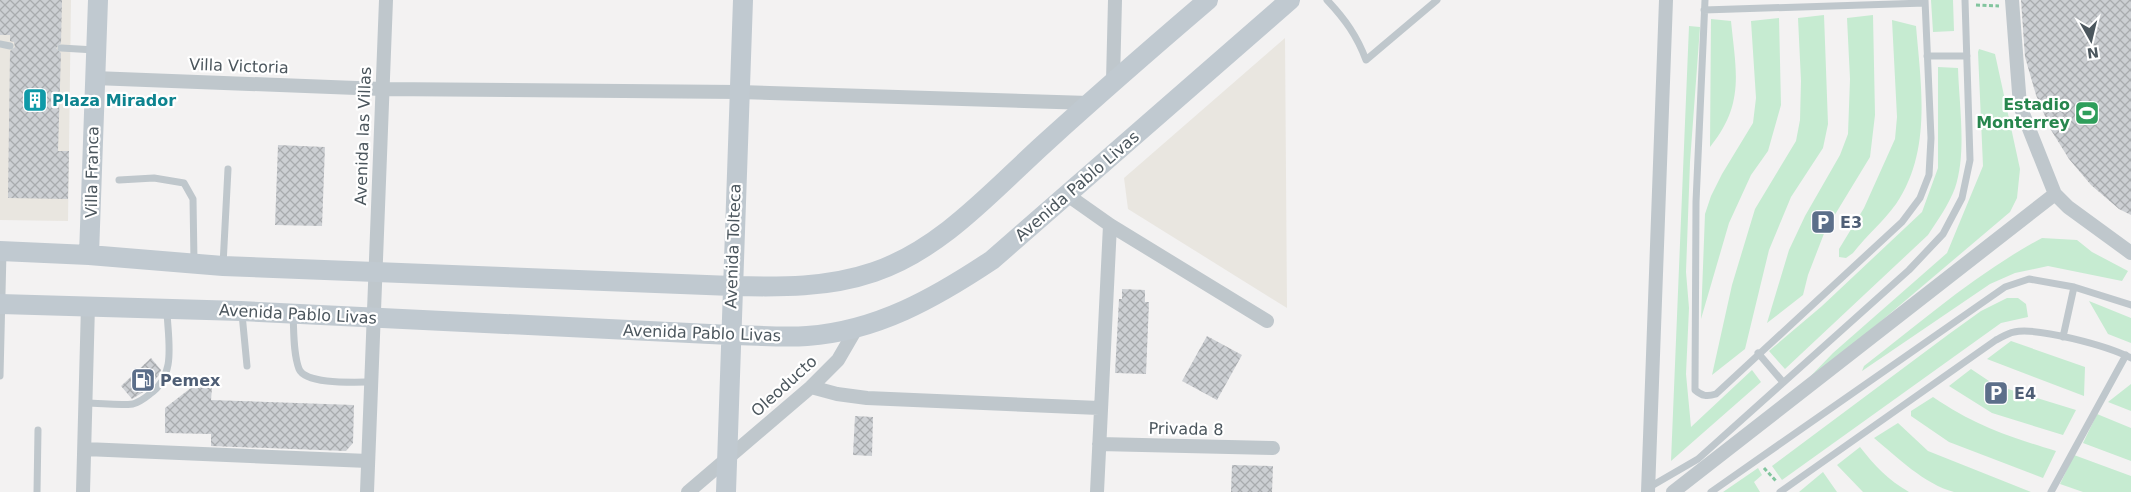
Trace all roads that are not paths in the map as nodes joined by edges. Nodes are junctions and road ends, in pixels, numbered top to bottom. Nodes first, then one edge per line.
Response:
1 (98, 0) edge
2 (386, 0) edge
3 (743, 0) edge
4 (1115, 0) edge
5 (1208, 0) edge
6 (1290, 0) edge
7 (1327, 0) edge
8 (1437, 0) edge
9 (1666, 0) edge
10 (1704, 0) edge
11 (1925, 2) edge
12 (1965, 2) edge
13 (2012, 3) edge
14 (1704, 10) junction
15 (0, 44) edge
16 (10, 46) dead end
17 (61, 48) dead end
18 (95, 50) junction
19 (1927, 56) junction
20 (1967, 56) junction
21 (94, 78) junction
22 (1113, 81) junction
23 (382, 89) junction
24 (739, 92) junction
25 (1089, 103) junction
26 (228, 169) dead end
27 (119, 180) dead end
28 (1066, 194) junction
29 (2055, 194) junction
30 (1110, 226) junction
31 (2, 251) edge
32 (2131, 253) edge
33 (89, 255) junction
34 (194, 264) junction
35 (223, 266) junction
36 (376, 273) junction
37 (732, 286) junction
38 (2074, 287) junction
39 (1, 304) edge
40 (88, 305) junction
41 (2131, 305) edge
42 (167, 308) junction
43 (241, 311) junction
44 (292, 314) junction
45 (375, 318) junction
46 (1267, 321) dead end
47 (856, 329) junction
48 (730, 335) junction
49 (2063, 337) junction
50 (1758, 353) junction
51 (2128, 356) edge
52 (247, 366) dead end
53 (0, 376) edge
54 (372, 382) junction
55 (1783, 382) junction
56 (811, 387) junction
57 (86, 403) junction
58 (1100, 408) junction
59 (38, 430) dead end
60 (1099, 444) junction
61 (1273, 448) dead end
62 (85, 449) junction
63 (726, 460) junction
64 (368, 461) junction
65 (1648, 490) edge
66 (1782, 491) edge
67 (38, 492) edge
68 (83, 492) edge
69 (367, 492) edge
70 (688, 492) edge
71 (726, 492) edge
72 (1097, 492) edge
73 (1673, 492) edge
74 (1711, 492) edge
75 (2051, 492) edge

1 - 18 main road, Villa Franca
2 - 23 street, Avenida las Villas
3 - 24 main road, Avenida Tolteca
4 - 22 street
5 - 22 main road
6 - 28 main road, Avenida Pablo Livas
7 - 8 lane
9 - 65 street
10 - 14 lane
11 - 14 lane
11 - 19 lane
12 - 20 lane
13 - 29 street
14 - 50 lane
15 - 16 lane
17 - 18 lane
18 - 21 main road, Villa Franca
19 - 20 lane
19 - 50 lane
20 - 55 lane
21 - 23 street, Villa Victoria
21 - 33 main road, Villa Franca
22 - 25 main road
23 - 24 street, Villa Victoria
23 - 36 street, Avenida las Villas
24 - 25 street, Villa Victoria
24 - 37 main road, Avenida Tolteca
25 - 37 main road
26 - 35 lane
27 - 34 lane
28 - 30 street
28 - 47 main road, Avenida Pablo Livas
29 - 32 street
29 - 73 street
30 - 46 street
30 - 58 street
31 - 33 main road
31 - 39 lane
33 - 34 main road
34 - 35 main road
35 - 36 main road
36 - 37 main road
36 - 45 street
37 - 48 main road, Avenida Tolteca
38 - 41 lane
38 - 49 lane
38 - 74 lane
39 - 40 main road, Avenida Pablo Livas
39 - 53 lane
40 - 42 main road, Avenida Pablo Livas
40 - 57 street
42 - 43 main road, Avenida Pablo Livas
42 - 57 lane
43 - 44 main road, Avenida Pablo Livas
43 - 52 lane
44 - 45 main road, Avenida Pablo Livas
44 - 54 lane
45 - 48 main road, Avenida Pablo Livas
45 - 54 street
47 - 48 main road, Avenida Pablo Livas
47 - 56 street, Oleoducto
48 - 63 main road, Avenida Tolteca
49 - 51 lane
49 - 66 lane
50 - 55 lane
51 - 75 lane
54 - 64 street
55 - 65 lane
56 - 58 street
56 - 63 street, Oleoducto
57 - 62 street
58 - 60 street
59 - 67 lane
60 - 61 street, Privada 8
60 - 72 street
62 - 64 street
62 - 68 street
63 - 70 street, Oleoducto
63 - 71 main road, Avenida Tolteca
64 - 69 street

